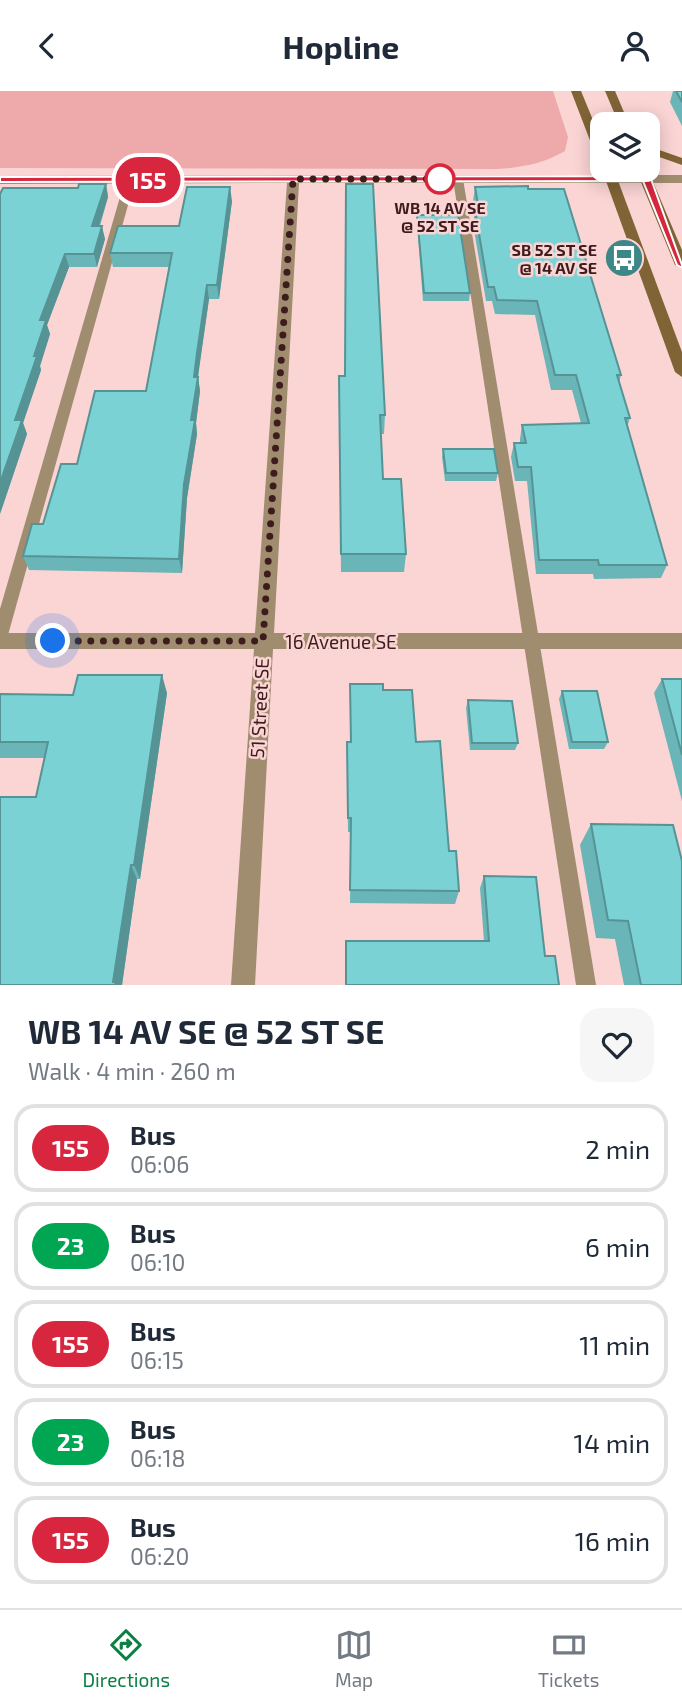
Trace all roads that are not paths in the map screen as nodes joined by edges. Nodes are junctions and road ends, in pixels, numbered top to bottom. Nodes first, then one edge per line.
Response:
1 (576, 91) edge
2 (610, 91) edge
3 (619, 112) edge
4 (590, 126) edge
5 (660, 154) edge
6 (682, 162) edge
7 (590, 175) edge
8 (660, 176) edge
9 (293, 179) junction
10 (458, 179) junction
11 (682, 179) edge
12 (0, 180) edge
13 (130, 180) junction
14 (613, 182) edge
15 (647, 182) edge
16 (682, 265) edge
17 (682, 372) edge
18 (0, 635) edge
19 (0, 641) edge
20 (263, 641) junction
21 (530, 641) junction
22 (682, 641) edge
23 (243, 985) edge
24 (586, 985) edge

1 - 4 main road
2 - 3 main road
5 - 6 main road
7 - 10 street
8 - 11 street
9 - 10 street
9 - 13 street
9 - 20 street, 51 Street SE
10 - 21 lane
12 - 13 street
13 - 18 lane
14 - 17 main road
15 - 16 main road
19 - 20 street, 16 Avenue SE
20 - 21 street, 16 Avenue SE
20 - 23 street, 51 Street SE
21 - 22 street, 16 Avenue SE
21 - 24 lane

